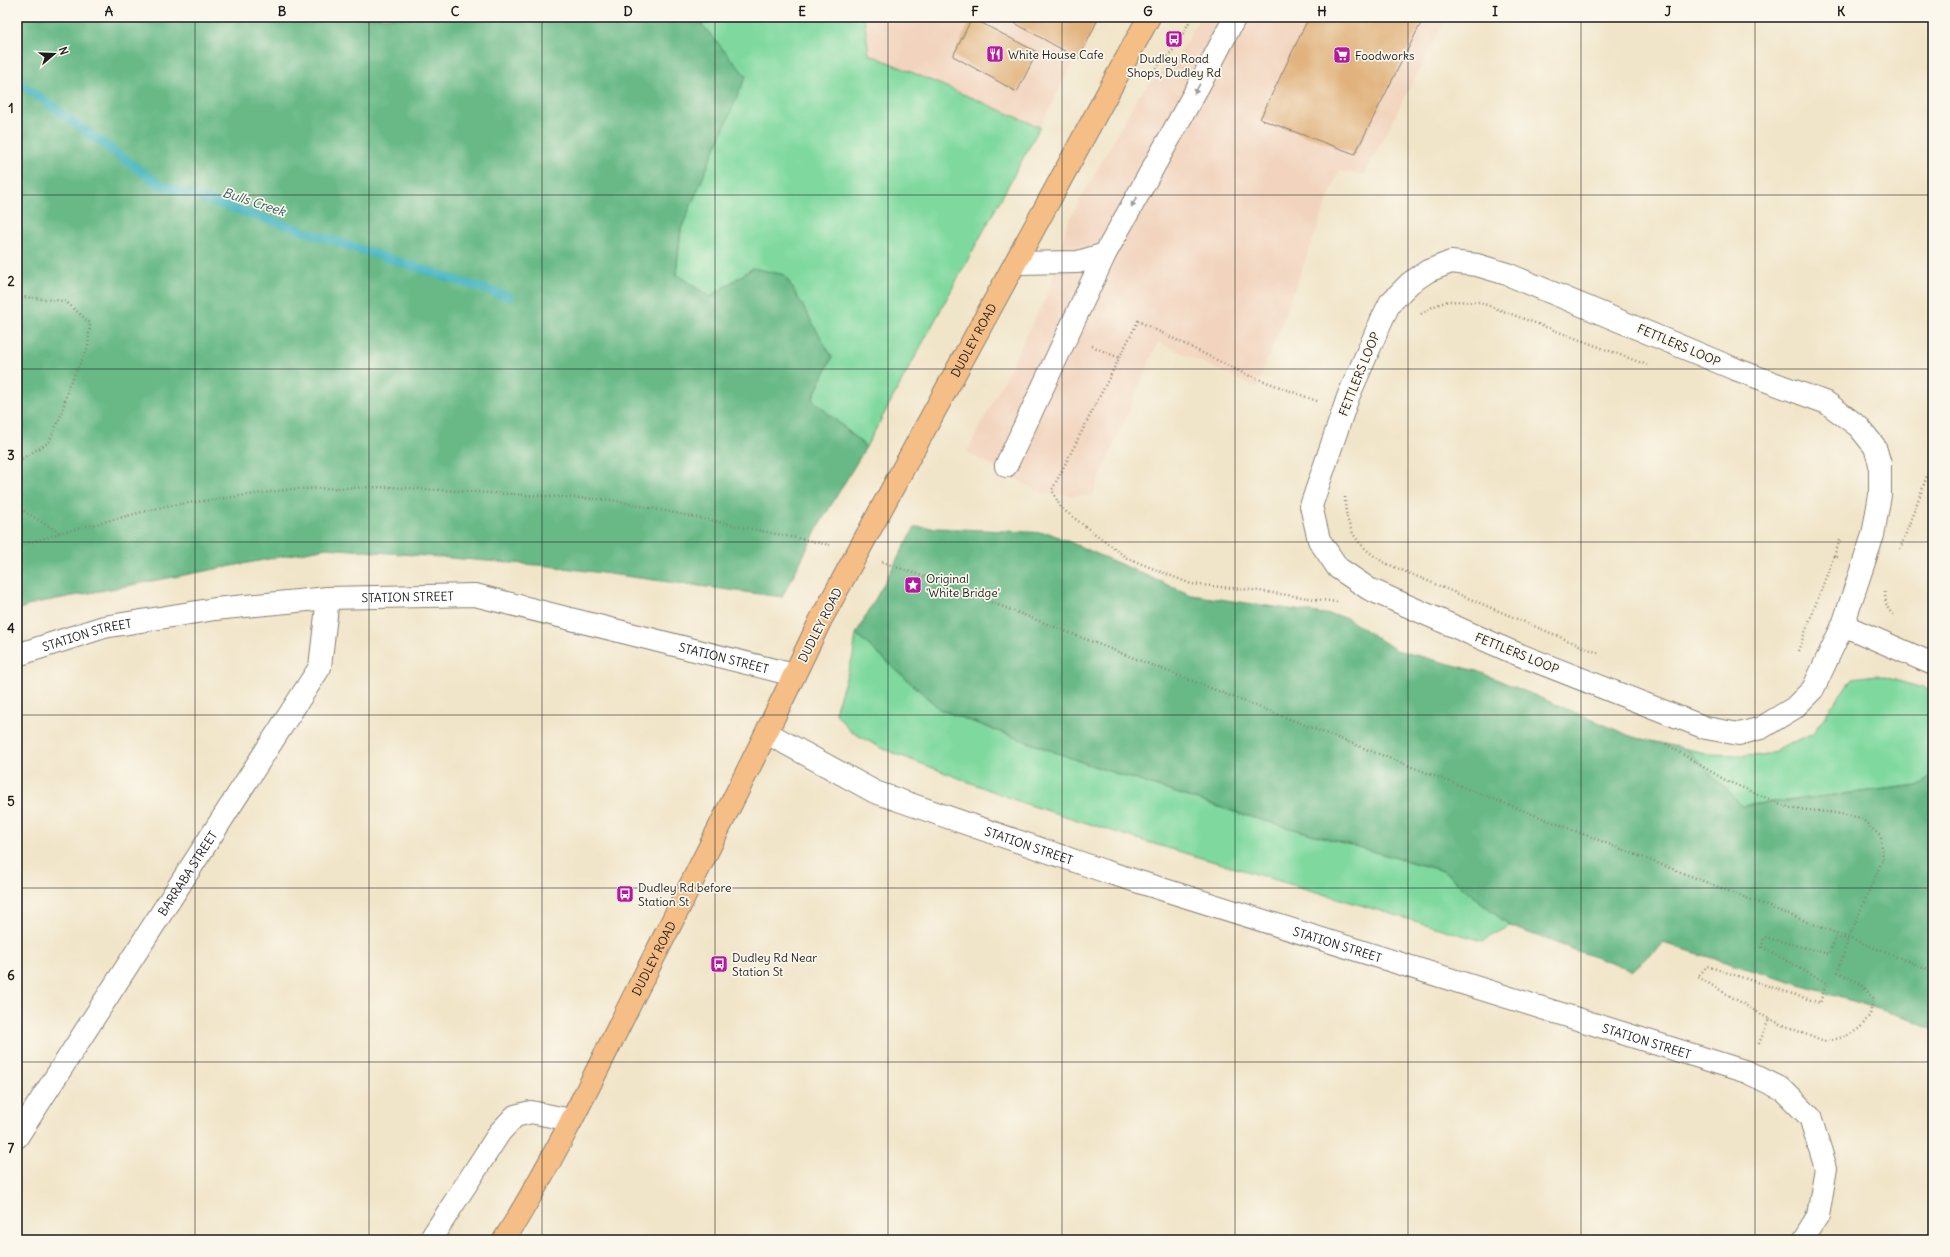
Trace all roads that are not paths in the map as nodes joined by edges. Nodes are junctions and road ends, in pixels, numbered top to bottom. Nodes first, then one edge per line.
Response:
1 (1149, 17) edge
2 (1235, 17) edge
3 (1105, 254) junction
4 (1016, 263) junction
5 (1006, 466) dead end
6 (328, 598) junction
7 (1843, 624) junction
8 (17, 655) edge
9 (1933, 664) edge
10 (794, 675) junction
11 (767, 733) junction
12 (571, 1120) junction
13 (17, 1137) edge
14 (430, 1240) edge
15 (504, 1240) edge
16 (1803, 1240) edge

1 - 4 main road, DUDLEY ROAD
2 -> 3 street
3 - 4 street
3 - 5 street
4 - 10 main road, DUDLEY ROAD, bridge
6 - 8 street, STATION STREET
6 - 10 street, STATION STREET
6 - 13 street, BARRABA STREET
7 - 7 street, FETTLERS LOOP
7 - 9 street
10 - 11 main road, DUDLEY ROAD
11 - 12 main road, DUDLEY ROAD
11 - 16 street, STATION STREET
12 - 14 street
12 - 15 main road, DUDLEY ROAD

